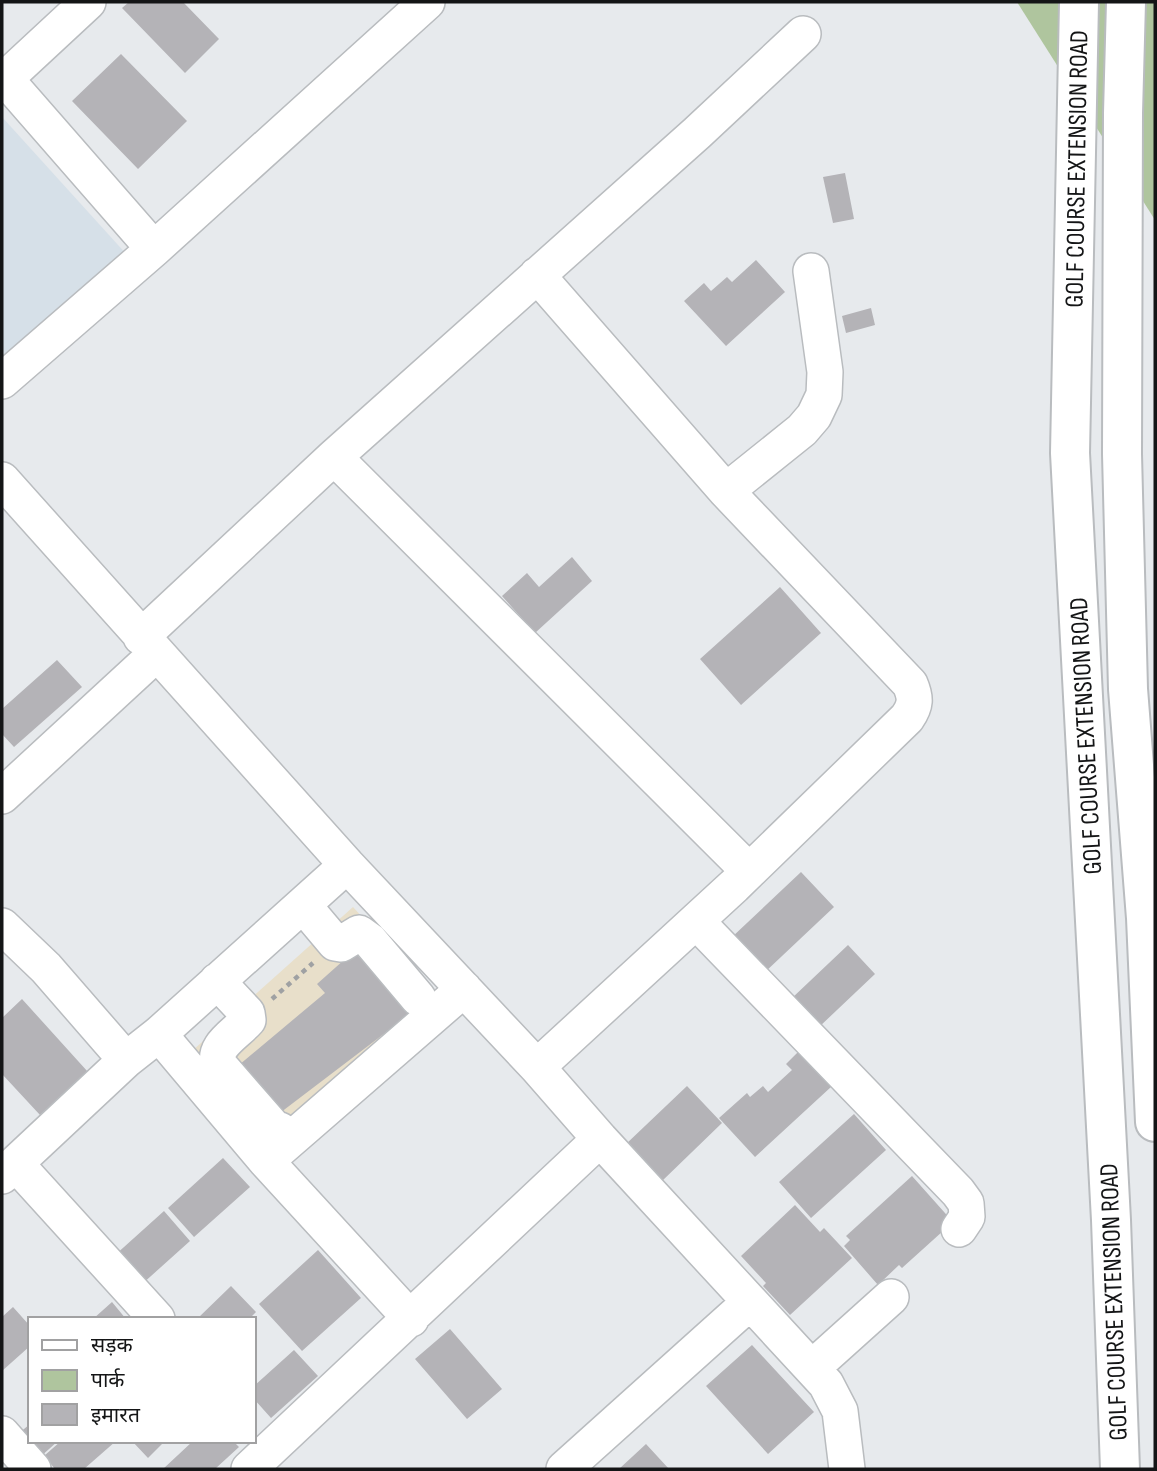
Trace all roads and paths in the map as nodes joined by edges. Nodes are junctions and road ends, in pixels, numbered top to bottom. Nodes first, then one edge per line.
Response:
1 (88, 2) edge
2 (427, 2) edge
3 (1079, 2) edge
4 (1126, 2) edge
5 (803, 34) dead end
6 (1078, 47) junction
7 (1125, 49) junction
8 (3, 77) edge
9 (154, 250) junction
10 (811, 271) dead end
11 (537, 275) junction
12 (2, 381) edge
13 (334, 457) junction
14 (2, 480) edge
15 (726, 491) junction
16 (149, 646) junction
17 (2, 796) edge
18 (1148, 858) edge
19 (347, 865) junction
20 (749, 871) junction
21 (303, 905) junction
22 (696, 921) junction
23 (2, 926) edge
24 (335, 943) junction
25 (432, 955) junction
26 (217, 981) junction
27 (464, 989) junction
28 (248, 1020) junction
29 (159, 1034) junction
30 (126, 1060) junction
31 (537, 1067) junction
32 (1155, 1122) edge
33 (600, 1139) junction
34 (268, 1141) junction
35 (9, 1170) edge
36 (959, 1229) dead end
37 (891, 1297) dead end
38 (750, 1302) junction
39 (155, 1317) edge
40 (411, 1319) junction
41 (812, 1368) junction
42 (2, 1434) edge
43 (259, 1447) edge
44 (33, 1469) edge
45 (565, 1469) edge
46 (847, 1469) edge
47 (1120, 1469) edge

1 - 8 street
2 - 9 street
3 - 6 main road, GOLF COURSE EXTENSION ROAD
4 - 7 main road, GOLF COURSE EXTENSION ROAD
5 - 11 street
6 - 7 main road
6 - 47 main road, GOLF COURSE EXTENSION ROAD
7 - 18 main road, GOLF COURSE EXTENSION ROAD
8 - 9 street
9 - 12 street
10 - 15 street
11 - 13 street
11 - 15 street
13 - 16 street
13 - 20 street
14 - 16 street
15 - 20 street
16 - 17 street
16 - 19 street
18 - 32 main road, GOLF COURSE EXTENSION ROAD
19 - 21 street
19 - 25 street
20 - 22 street
21 - 24 street
21 - 26 street
22 - 31 street
22 - 36 street
23 - 30 street
24 - 25 street
24 - 28 path
25 - 27 street
26 - 28 street
26 - 29 street
27 - 31 street
27 - 34 street
28 - 34 street
29 - 30 street
29 - 34 street
30 - 35 street
31 - 33 street
33 - 38 street
33 - 40 street
34 - 40 street
35 - 39 street
37 - 41 street
38 - 41 street
38 - 45 street
40 - 43 street
41 - 46 street
42 - 44 street

